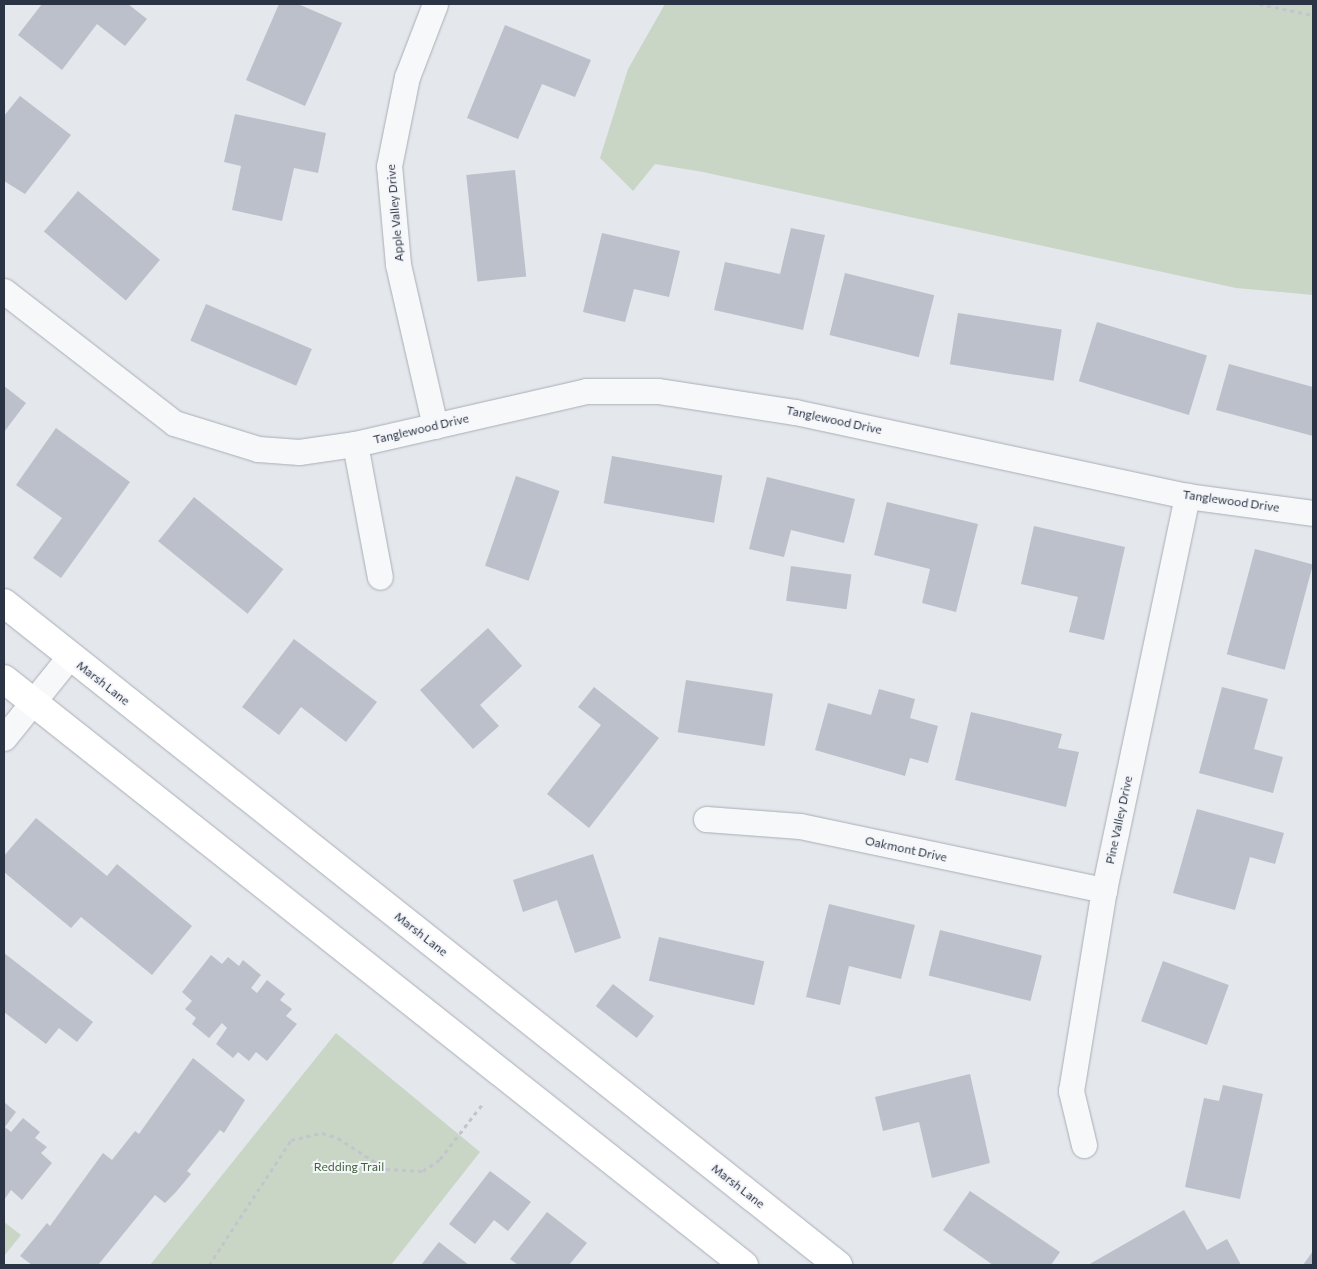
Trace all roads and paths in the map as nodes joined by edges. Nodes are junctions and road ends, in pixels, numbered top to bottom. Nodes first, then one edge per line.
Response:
1 (435, 4) edge
2 (1259, 4) edge
3 (1313, 15) edge
4 (4, 291) edge
5 (434, 426) junction
6 (355, 444) junction
7 (1187, 496) junction
8 (1313, 513) edge
9 (380, 577) dead end
10 (4, 603) edge
11 (70, 656) junction
12 (4, 679) edge
13 (32, 701) junction
14 (4, 738) edge
15 (706, 819) dead end
16 (1104, 890) junction
17 (484, 1102) dead end
18 (1084, 1145) dead end
19 (209, 1265) edge
20 (744, 1265) edge
21 (838, 1265) edge

1 - 5 street, Apple Valley Drive
2 - 3 path
4 - 6 street, Tanglewood Drive
5 - 6 street, Tanglewood Drive
5 - 7 street, Tanglewood Drive
6 - 9 street
7 - 8 street, Tanglewood Drive
7 - 16 street, Pine Valley Drive
10 - 11 main road, Marsh Lane
11 - 13 street
11 - 21 main road, Marsh Lane
12 - 13 main road
13 - 14 street
13 - 20 main road
15 - 16 street, Oakmont Drive
16 - 18 street, Pine Valley Drive
17 - 19 path

